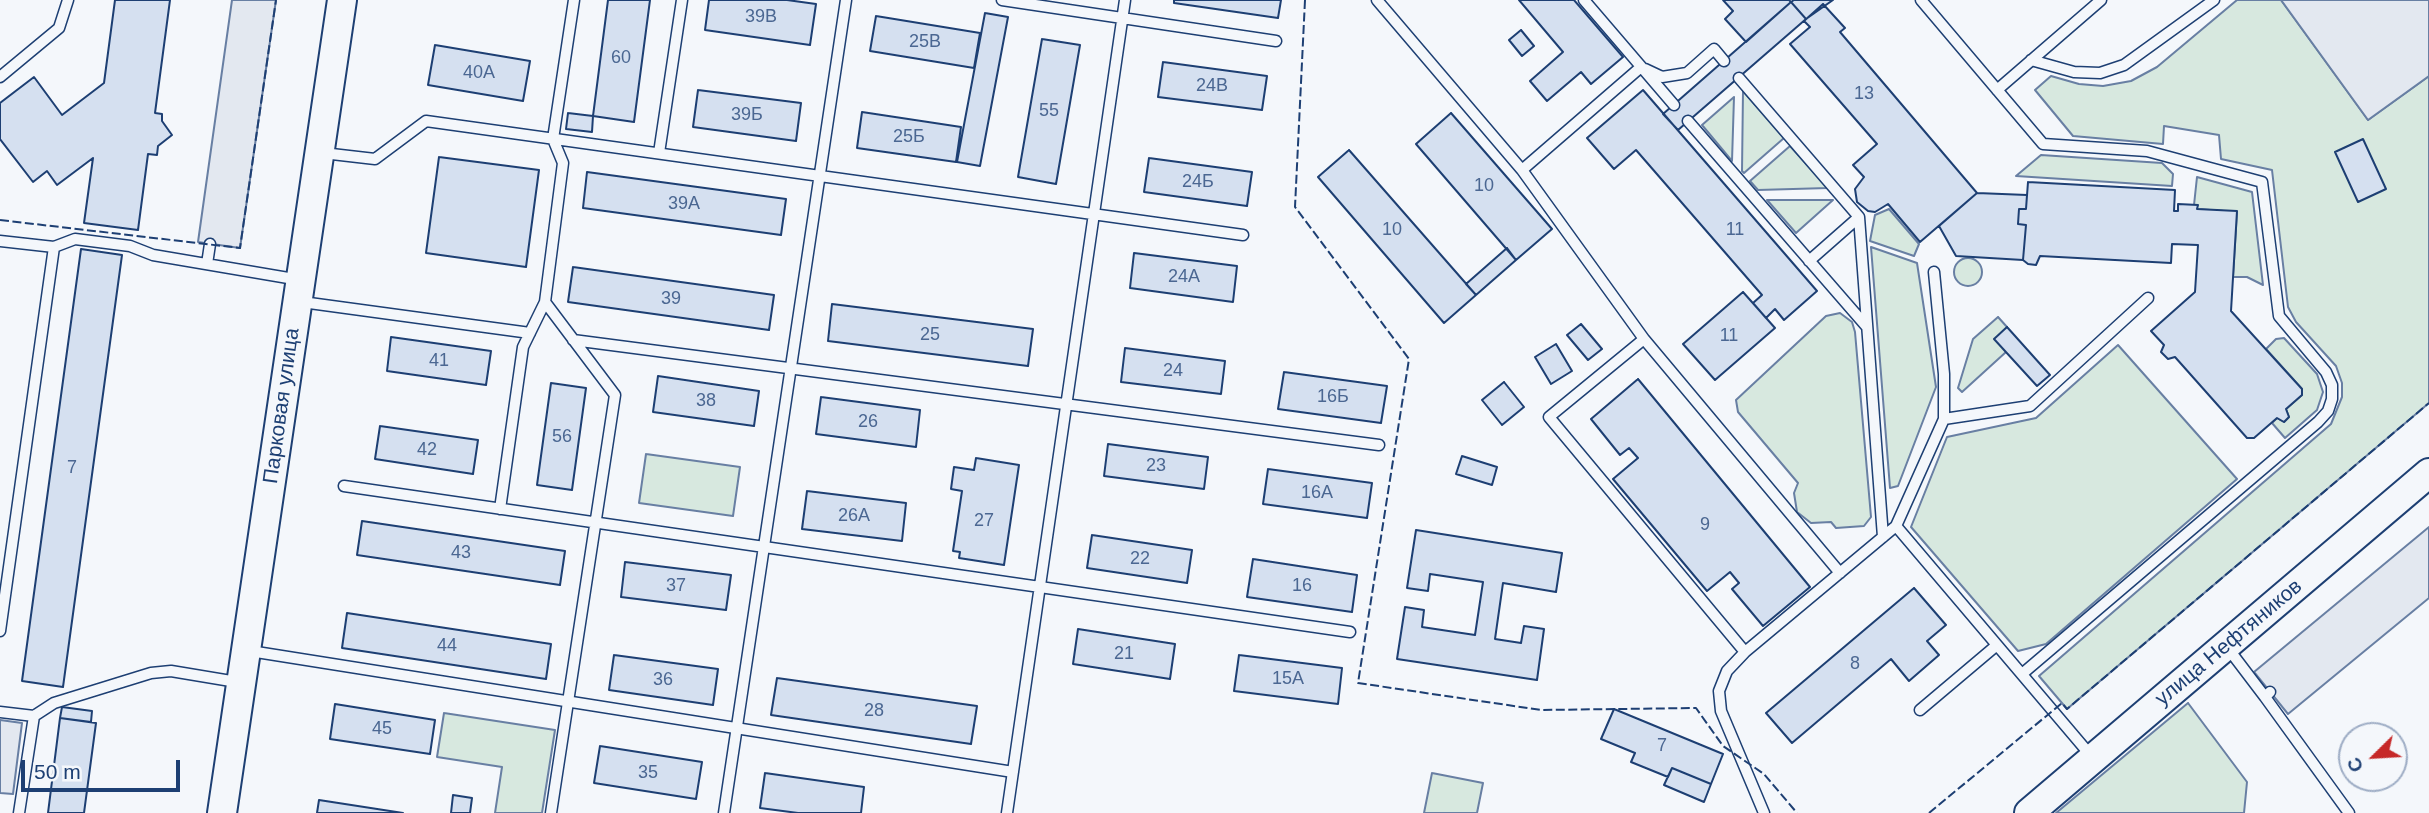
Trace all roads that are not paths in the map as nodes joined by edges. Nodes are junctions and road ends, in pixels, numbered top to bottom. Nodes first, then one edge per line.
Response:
1 (68, 0) edge
2 (342, 0) edge
3 (574, 0) edge
4 (682, 0) edge
5 (846, 0) edge
6 (1002, 0) edge
7 (1125, 0) edge
8 (1377, 0) edge
9 (1584, 0) edge
10 (1921, 0) edge
11 (2101, 0) edge
12 (2214, 0) edge
13 (1122, 18) junction
14 (1276, 41) dead end
15 (2031, 60) junction
16 (1724, 61) dead end
17 (1642, 67) junction
18 (0, 77) edge
19 (1739, 78) dead end
20 (1997, 90) junction
21 (1674, 105) dead end
22 (1688, 121) dead end
23 (554, 139) junction
24 (319, 152) junction
25 (659, 153) junction
26 (1522, 170) junction
27 (820, 176) junction
28 (1094, 214) junction
29 (1859, 217) junction
30 (1243, 235) dead end
31 (0, 241) edge
32 (210, 244) dead end
33 (54, 247) junction
34 (1809, 261) junction
35 (207, 264) junction
36 (1934, 272) dead end
37 (299, 290) junction
38 (2148, 298) dead end
39 (545, 302) junction
40 (1867, 327) junction
41 (530, 333) junction
42 (1644, 339) junction
43 (573, 340) junction
44 (791, 367) junction
45 (1066, 404) junction
46 (1944, 419) junction
47 (1379, 445) dead end
48 (2429, 473) edge
49 (344, 486) dead end
50 (500, 509) junction
51 (596, 523) junction
52 (1896, 526) junction
53 (1883, 537) junction
54 (764, 547) junction
55 (1840, 573) junction
56 (1040, 587) junction
57 (0, 631) edge
58 (1350, 632) dead end
59 (1997, 645) junction
60 (2226, 646) junction
61 (246, 650) junction
62 (1745, 652) junction
63 (2022, 674) junction
64 (241, 683) junction
65 (568, 703) junction
66 (1920, 710) dead end
67 (0, 712) edge
68 (34, 716) junction
69 (737, 730) junction
70 (2093, 759) junction
71 (1013, 772) junction
72 (19, 813) edge
73 (222, 813) edge
74 (551, 813) edge
75 (724, 813) edge
76 (1007, 813) edge
77 (1764, 813) edge
78 (2029, 813) edge
79 (2348, 813) edge

1 - 18 lane
2 - 24 main road, Парковая улица
3 - 23 lane
4 - 25 lane
5 - 27 lane
6 - 13 lane
7 - 13 lane
8 - 26 lane
9 - 17 lane
10 - 20 lane
11 - 15 lane
12 - 15 lane
13 - 14 lane
13 - 28 lane
15 - 20 lane
16 - 17 lane
17 - 21 lane
17 - 26 lane
19 - 29 lane
20 - 63 lane
22 - 34 lane
23 - 24 lane
23 - 25 lane
23 - 39 lane
24 - 37 main road, Парковая улица
25 - 27 lane
26 - 42 lane
27 - 28 lane
27 - 44 lane
28 - 30 lane
28 - 45 lane
29 - 34 lane
29 - 40 lane
31 - 33 lane
32 - 35 lane
33 - 35 lane
33 - 57 lane
34 - 40 lane
35 - 37 lane
36 - 46 lane
37 - 41 lane
37 - 61 main road, Парковая улица
38 - 46 lane
39 - 41 lane
39 - 43 lane
40 - 53 lane
41 - 50 lane
42 - 55 lane
42 - 62 lane
43 - 44 lane
43 - 51 lane
44 - 45 lane
44 - 54 lane
45 - 47 lane
45 - 56 lane
46 - 52 lane
48 - 60 main road, улица Нефтяников
49 - 50 lane
50 - 51 lane
51 - 54 lane
51 - 65 lane
52 - 53 lane
52 - 59 lane
53 - 55 lane
54 - 56 lane
54 - 69 lane
55 - 62 lane
56 - 58 lane
56 - 71 lane
59 - 63 lane
59 - 66 lane
60 - 70 main road, улица Нефтяников
60 - 79 lane
61 - 64 main road, Парковая улица
61 - 65 lane
62 - 77 lane
63 - 70 lane
64 - 68 lane
64 - 73 main road, Парковая улица
65 - 69 lane
65 - 74 lane
67 - 68 lane
68 - 72 lane
69 - 71 lane
69 - 75 lane
70 - 78 main road, улица Нефтяников
71 - 76 lane

